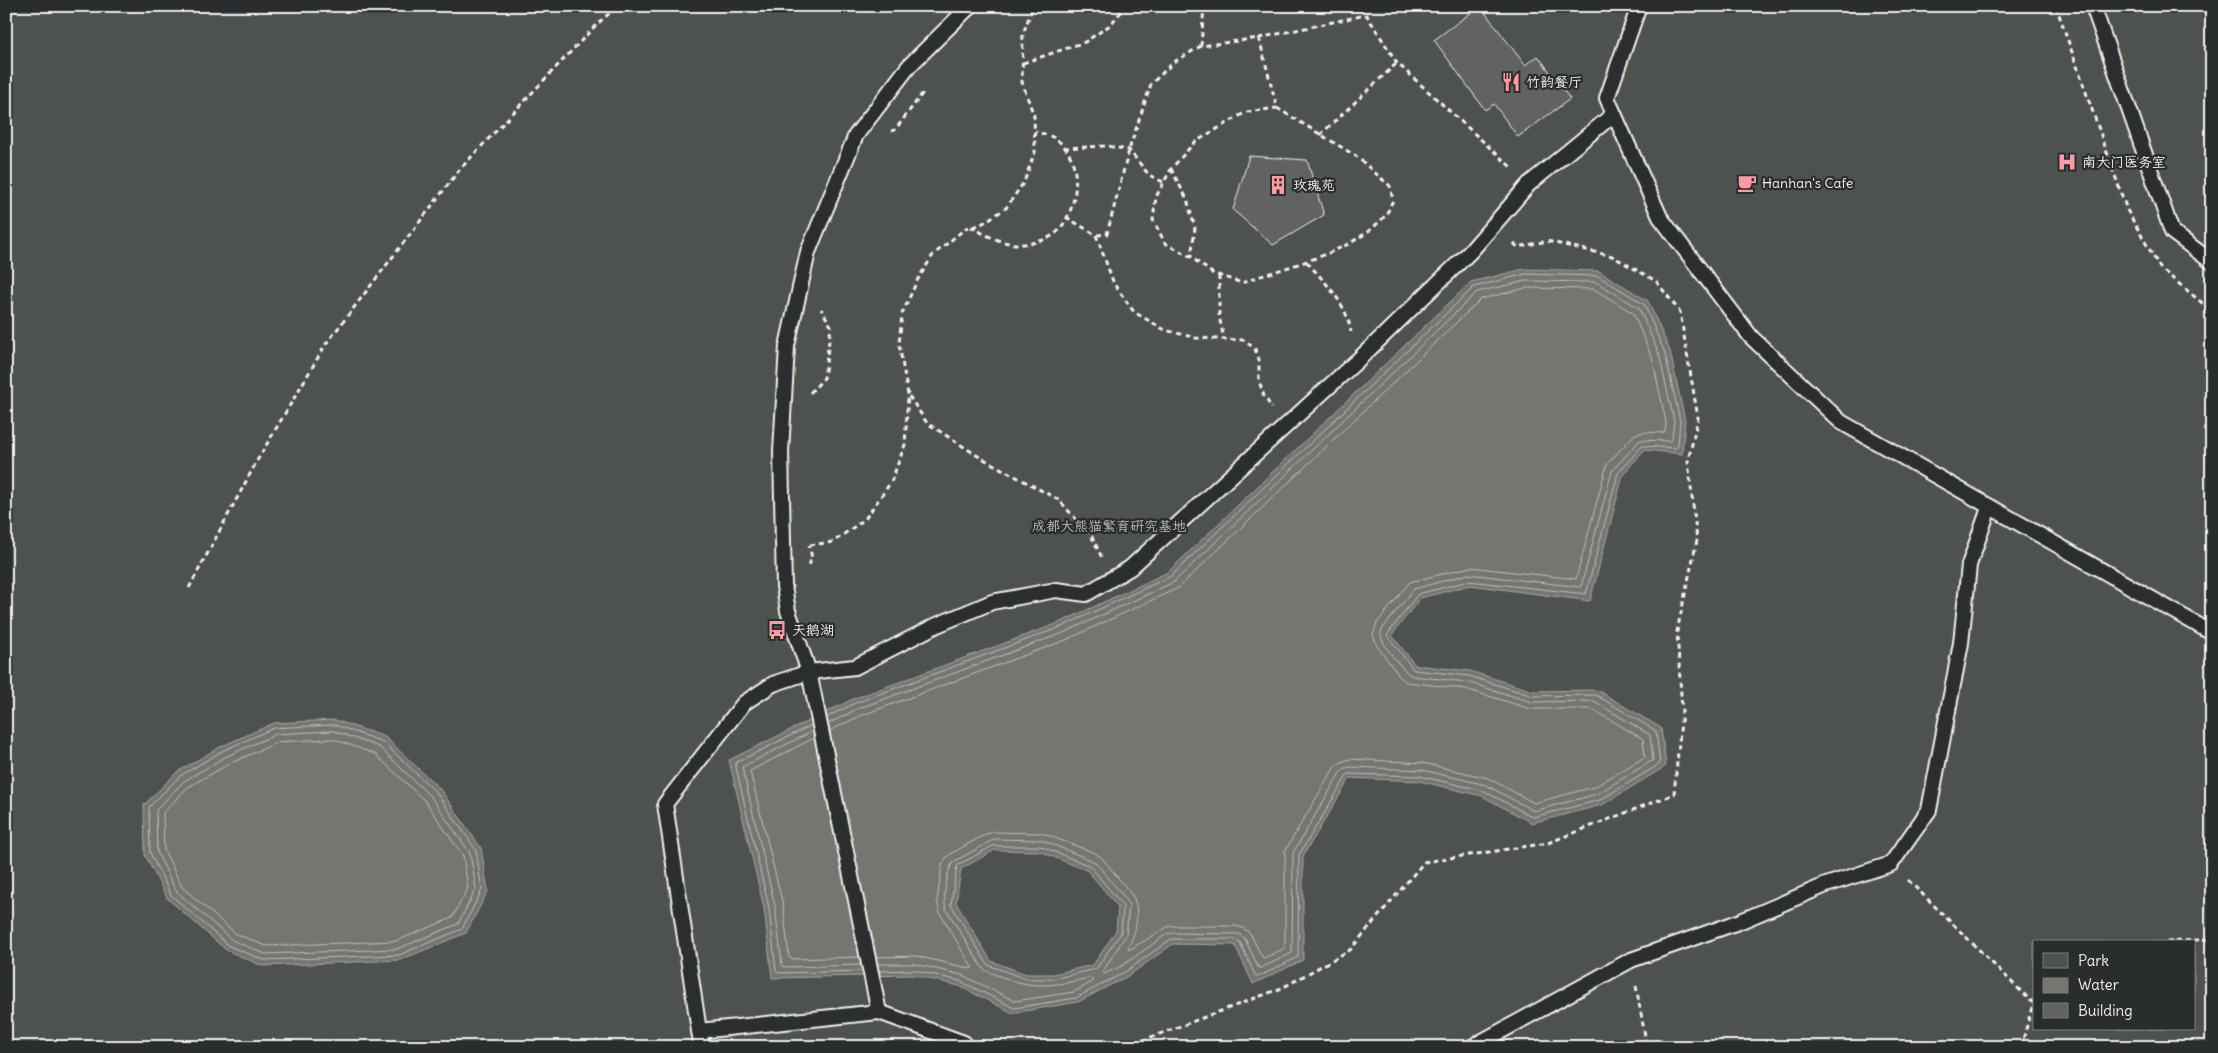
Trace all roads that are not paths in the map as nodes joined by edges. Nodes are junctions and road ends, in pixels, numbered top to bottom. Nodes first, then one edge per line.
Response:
1 (970, 6) edge
2 (1639, 6) edge
3 (2093, 6) edge
4 (1614, 114) junction
5 (2212, 262) edge
6 (1990, 508) junction
7 (2212, 633) edge
8 (809, 672) junction
9 (879, 1012) junction
10 (699, 1031) junction
11 (702, 1047) edge
12 (967, 1047) edge
13 (1472, 1047) edge

1 - 8 lane
2 - 4 lane
3 - 5 lane
4 - 6 lane
4 - 8 lane
6 - 7 lane
6 - 13 lane
8 - 9 lane
8 - 10 lane
9 - 10 lane
9 - 12 lane
10 - 11 lane

